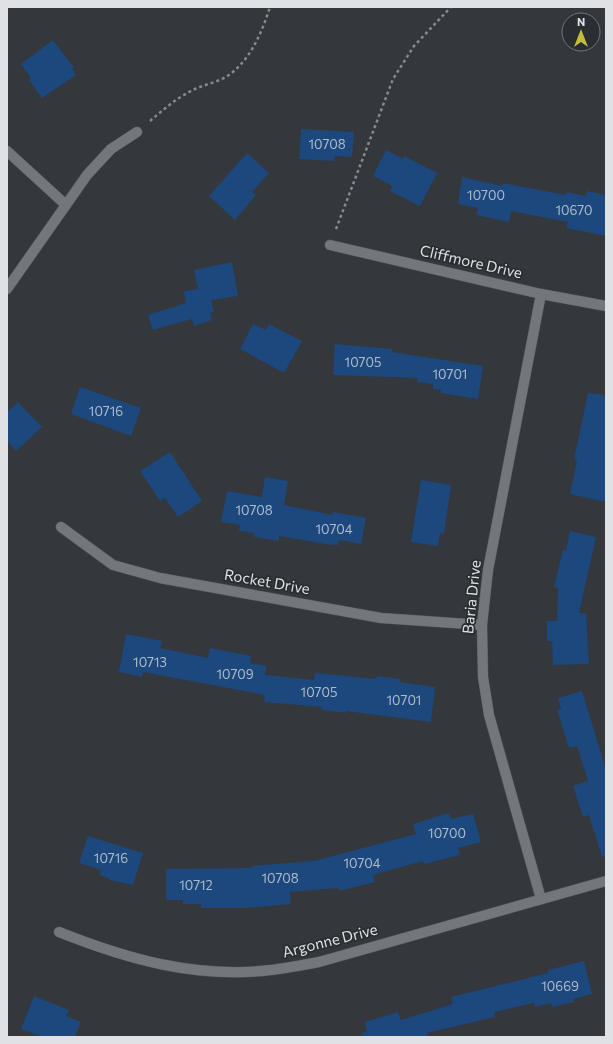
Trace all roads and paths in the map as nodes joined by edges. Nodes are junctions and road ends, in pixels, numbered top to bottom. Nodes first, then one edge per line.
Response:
1 (270, 7) edge
2 (451, 7) edge
3 (137, 132) joint
4 (7, 151) edge
5 (66, 205) junction
6 (330, 245) joint
7 (7, 288) edge
8 (541, 294) junction
9 (606, 306) edge
10 (61, 527) dead end
11 (482, 626) junction
12 (606, 881) edge
13 (542, 899) junction
14 (59, 932) dead end

1 - 3 path
2 - 6 path
3 - 5 street
4 - 5 street
5 - 7 street
6 - 8 street, Cliffmore Drive
8 - 9 street, Cliffmore Drive
8 - 11 street, Baria Drive
10 - 11 street, Rocket Drive
11 - 13 street, Baria Drive
12 - 13 street, Argonne Drive
13 - 14 street, Argonne Drive

